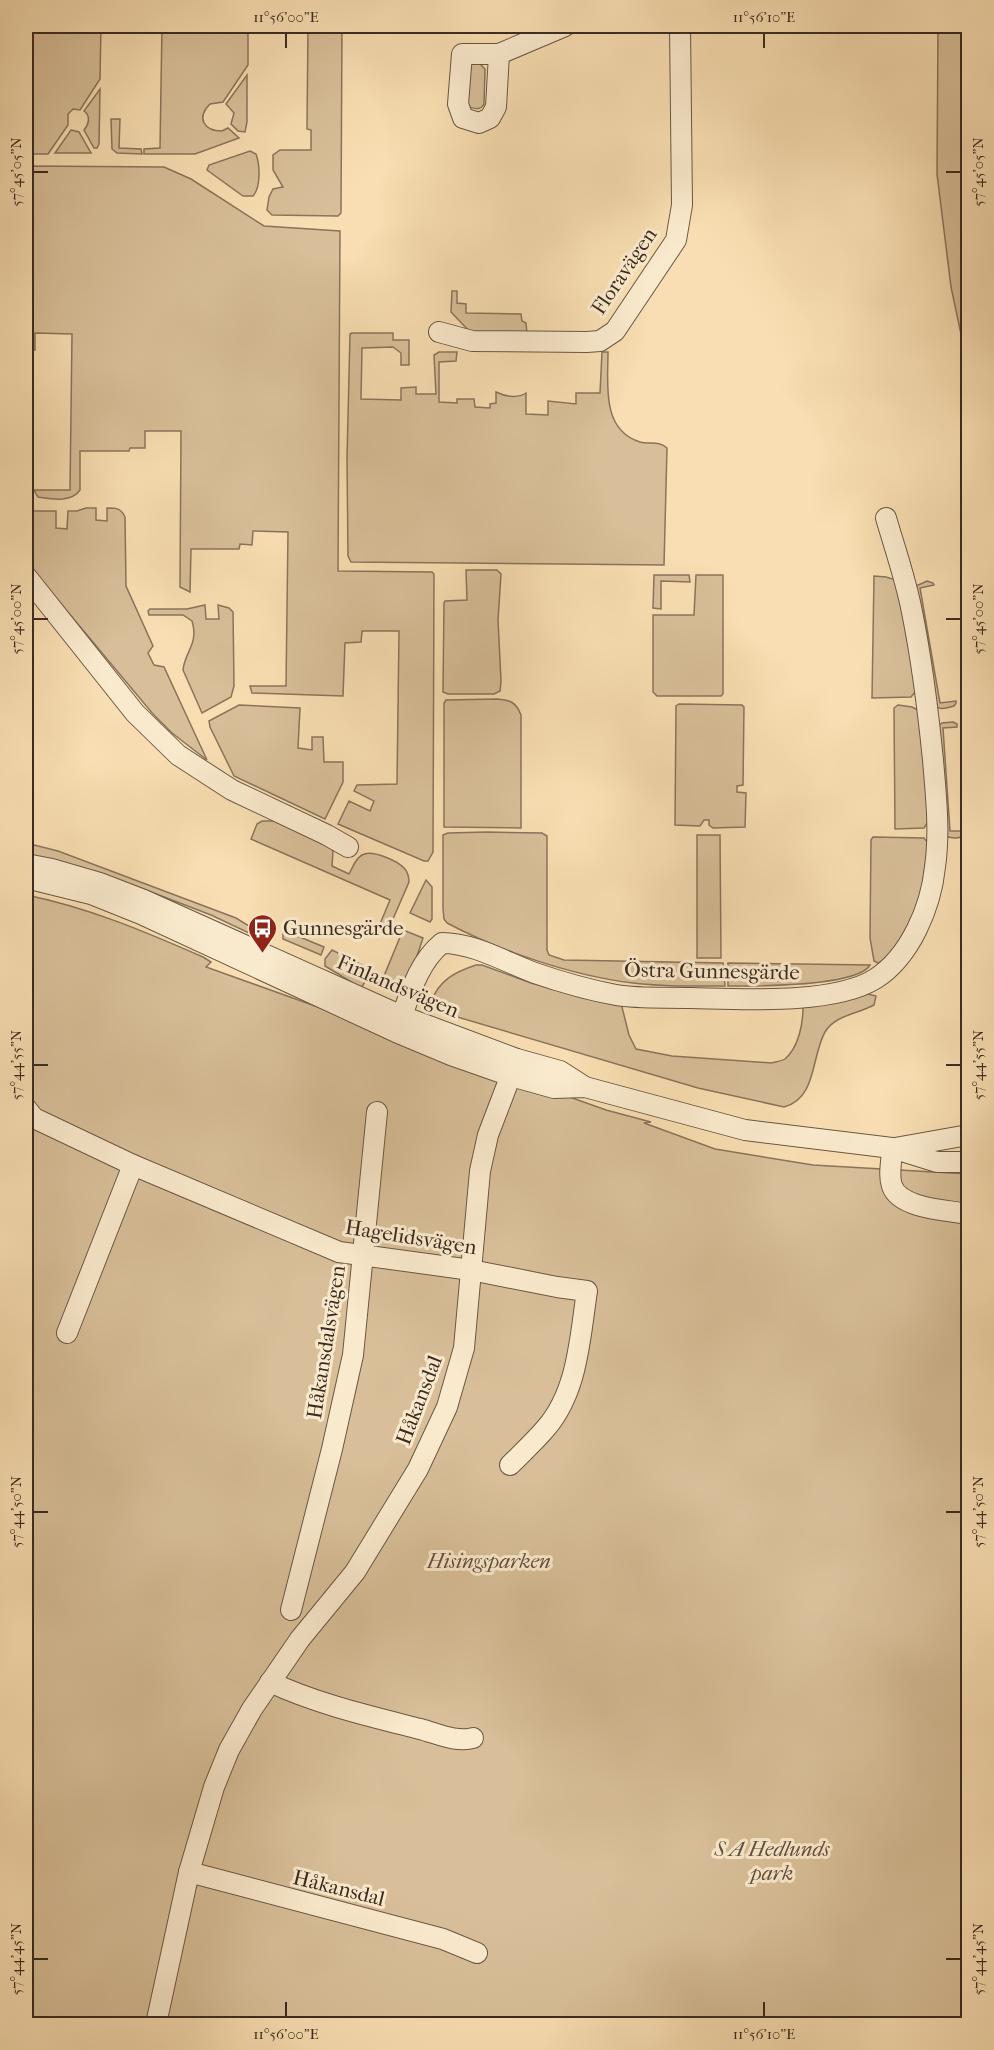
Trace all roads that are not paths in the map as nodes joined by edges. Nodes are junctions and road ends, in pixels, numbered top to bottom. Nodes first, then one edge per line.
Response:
1 (565, 26) edge
2 (680, 26) edge
3 (499, 54) dead end
4 (439, 332) dead end
5 (886, 518) dead end
6 (26, 576) edge
7 (348, 847) dead end
8 (26, 864) edge
9 (26, 878) edge
10 (402, 1016) junction
11 (514, 1067) junction
12 (377, 1112) dead end
13 (28, 1117) edge
14 (969, 1135) edge
15 (892, 1148) junction
16 (969, 1162) edge
17 (133, 1165) junction
18 (969, 1214) edge
19 (364, 1255) junction
20 (471, 1270) junction
21 (67, 1333) dead end
22 (510, 1465) dead end
23 (291, 1610) dead end
24 (270, 1682) junction
25 (473, 1738) dead end
26 (189, 1872) junction
27 (477, 1953) dead end
28 (156, 2025) edge

1 - 3 street
2 - 4 street, Floravägen
5 - 10 street, Östra Gunnesgärde
6 - 7 street
8 - 10 street, Finlandsvägen
9 - 11 street, Finlandsvägen
10 - 11 street, Finlandsvägen
11 - 15 street, Finlandsvägen
11 - 20 street, Håkansdal
12 - 19 street, Håkansdalsvägen
13 - 17 street, Hagelidsvägen
14 - 15 street, Finlandsvägen
15 - 16 street, Finlandsvägen
15 - 18 street
17 - 19 street, Hagelidsvägen
17 - 21 street
19 - 20 street, Hagelidsvägen
19 - 23 street, Håkansdalsvägen
20 - 22 street, Hagelidsvägen
20 - 24 street, Håkansdal
24 - 25 street
24 - 26 street, Håkansdal
26 - 27 street, Håkansdal
26 - 28 street, Håkansdal

